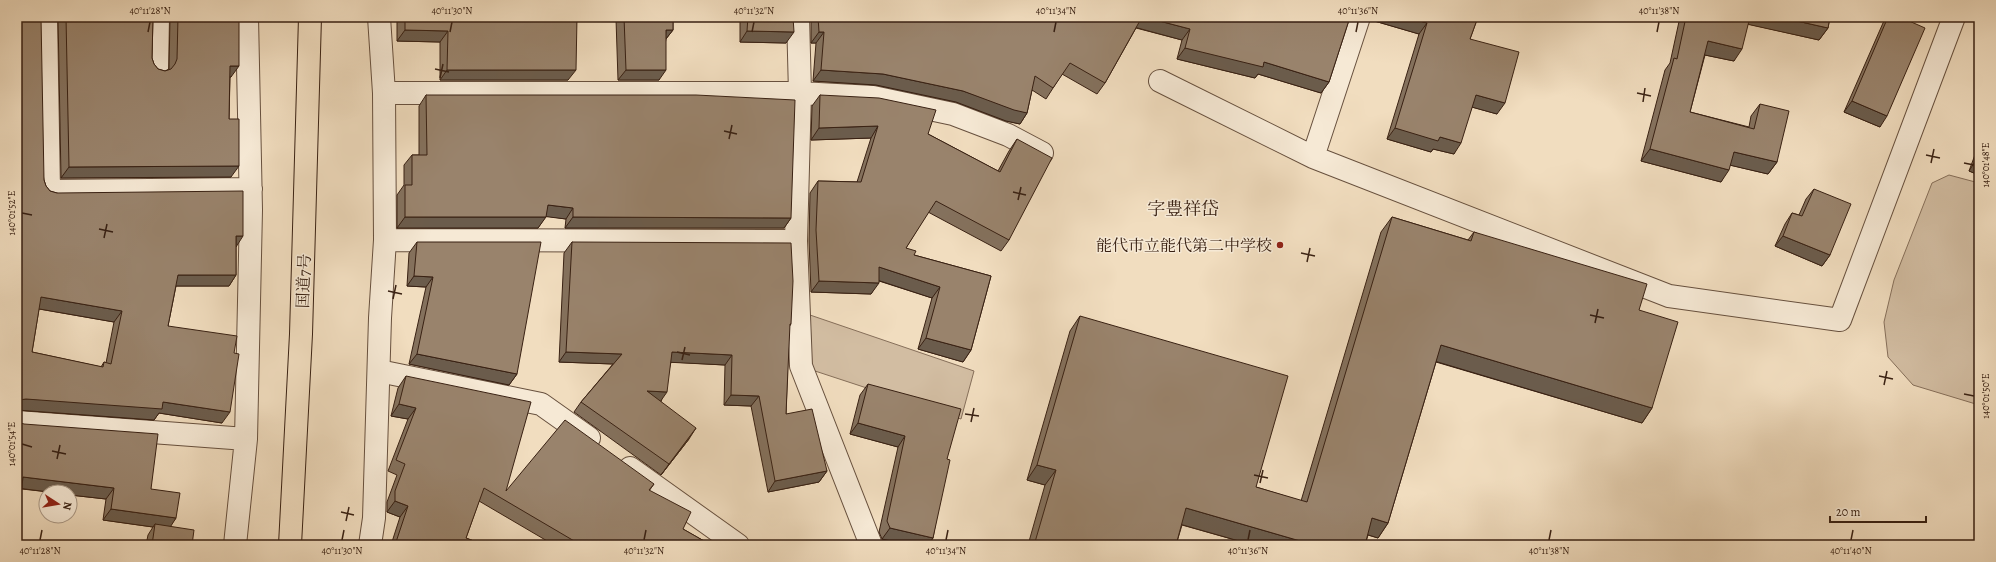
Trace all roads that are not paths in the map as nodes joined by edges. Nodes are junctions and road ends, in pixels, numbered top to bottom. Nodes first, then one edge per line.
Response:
1 (46, 17) edge
2 (158, 17) edge
3 (247, 17) edge
4 (310, 17) edge
5 (379, 17) edge
6 (798, 17) edge
7 (1359, 17) edge
8 (1954, 17) edge
9 (157, 69) edge
10 (1160, 81) dead end
11 (384, 93) junction
12 (800, 93) junction
13 (1049, 157) edge
14 (1312, 157) junction
15 (251, 189) junction
16 (385, 240) junction
17 (796, 241) junction
18 (379, 371) junction
19 (17, 422) edge
20 (246, 439) junction
21 (235, 545) edge
22 (290, 545) edge
23 (370, 545) edge
24 (738, 545) edge
25 (871, 545) edge

1 - 15 street
2 - 9 street
3 - 15 street
4 - 22 highway, 国道7号
5 - 11 street
6 - 12 street
7 - 14 street
8 - 14 street
10 - 14 street
11 - 12 street
11 - 16 street
12 - 13 street
12 - 17 street
15 - 20 street
16 - 17 street
16 - 18 street
17 - 25 street
18 - 23 street
18 - 24 street
19 - 20 street
20 - 21 street

